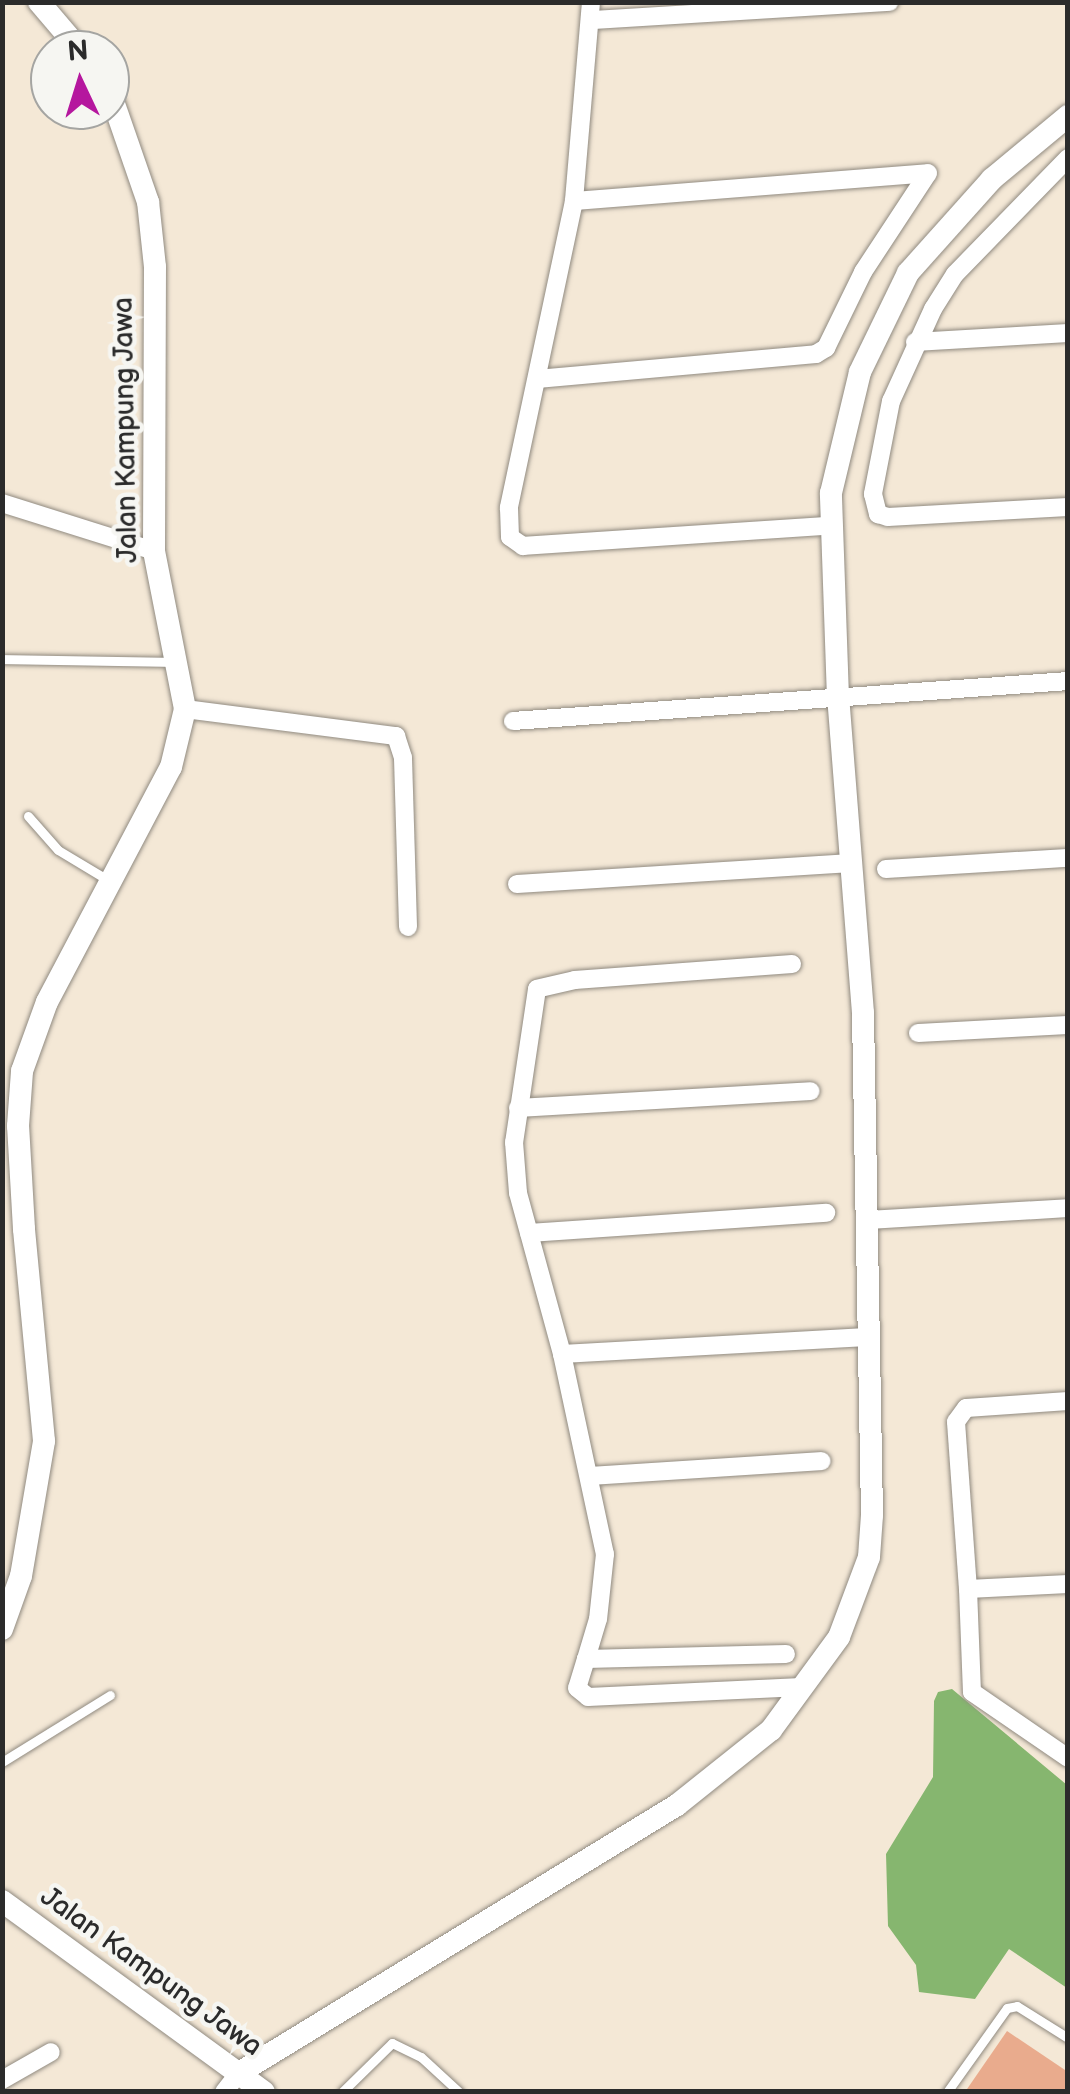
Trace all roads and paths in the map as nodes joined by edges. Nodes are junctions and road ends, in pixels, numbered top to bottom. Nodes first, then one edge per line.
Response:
1 (39, 2) edge
2 (889, 2) edge
3 (593, 11) edge
4 (63, 30) edge
5 (1068, 116) edge
6 (124, 130) edge
7 (1068, 158) edge
8 (574, 202) junction
9 (1068, 333) edge
10 (916, 342) junction
11 (537, 380) junction
12 (2, 503) edge
13 (1068, 507) edge
14 (828, 526) junction
15 (154, 551) junction
16 (2, 659) edge
17 (176, 662) junction
18 (1068, 681) edge
19 (838, 698) junction
20 (185, 709) junction
21 (513, 721) dead end
22 (28, 816) dead end
23 (1068, 858) edge
24 (851, 863) junction
25 (886, 869) dead end
26 (110, 882) junction
27 (516, 884) dead end
28 (408, 927) dead end
29 (792, 964) dead end
30 (1068, 1025) edge
31 (918, 1034) dead end
32 (811, 1091) dead end
33 (518, 1108) junction
34 (1068, 1208) edge
35 (826, 1213) dead end
36 (868, 1220) junction
37 (529, 1233) junction
38 (868, 1338) junction
39 (562, 1354) junction
40 (1068, 1401) edge
41 (822, 1461) dead end
42 (591, 1476) junction
43 (1068, 1584) edge
44 (968, 1589) junction
45 (2, 1628) edge
46 (786, 1654) dead end
47 (586, 1660) junction
48 (802, 1687) junction
49 (110, 1694) dead end
50 (1068, 1758) edge
51 (2, 1762) edge
52 (2, 1901) edge
53 (1068, 2038) edge
54 (51, 2052) dead end
55 (240, 2073) junction
56 (2, 2080) edge
57 (224, 2092) edge
58 (264, 2092) edge
59 (342, 2092) edge
60 (459, 2092) edge
61 (946, 2092) edge

1 - 4 street
2 - 3 street
3 - 8 street
5 - 14 street
6 - 15 street, Jalan Kampung Jawa
7 - 10 street
8 - 11 street
8 - 11 street
9 - 10 street
10 - 13 street
11 - 14 street
12 - 15 street
14 - 19 street
15 - 17 street, Jalan Kampung Jawa
16 - 17 lane
17 - 20 street, Jalan Kampung Jawa
18 - 19 street
19 - 21 street
19 - 24 street
20 - 26 street, Jalan Kampung Jawa
20 - 28 street
22 - 26 lane
23 - 25 street
24 - 27 street
24 - 36 street
26 - 45 street, Jalan Kampung Jawa
29 - 33 street
30 - 31 street
32 - 33 street
33 - 37 street
34 - 36 street
35 - 37 street
36 - 38 street
37 - 39 street
38 - 39 street
38 - 48 street
39 - 42 street
40 - 44 street
41 - 42 street
42 - 47 street
43 - 44 street
44 - 50 street
46 - 47 street
47 - 48 street
48 - 55 street
49 - 51 lane
52 - 55 street, Jalan Kampung Jawa
53 - 61 lane
54 - 56 street
55 - 57 street
55 - 58 street, Jalan Kampung Jawa
59 - 60 lane

